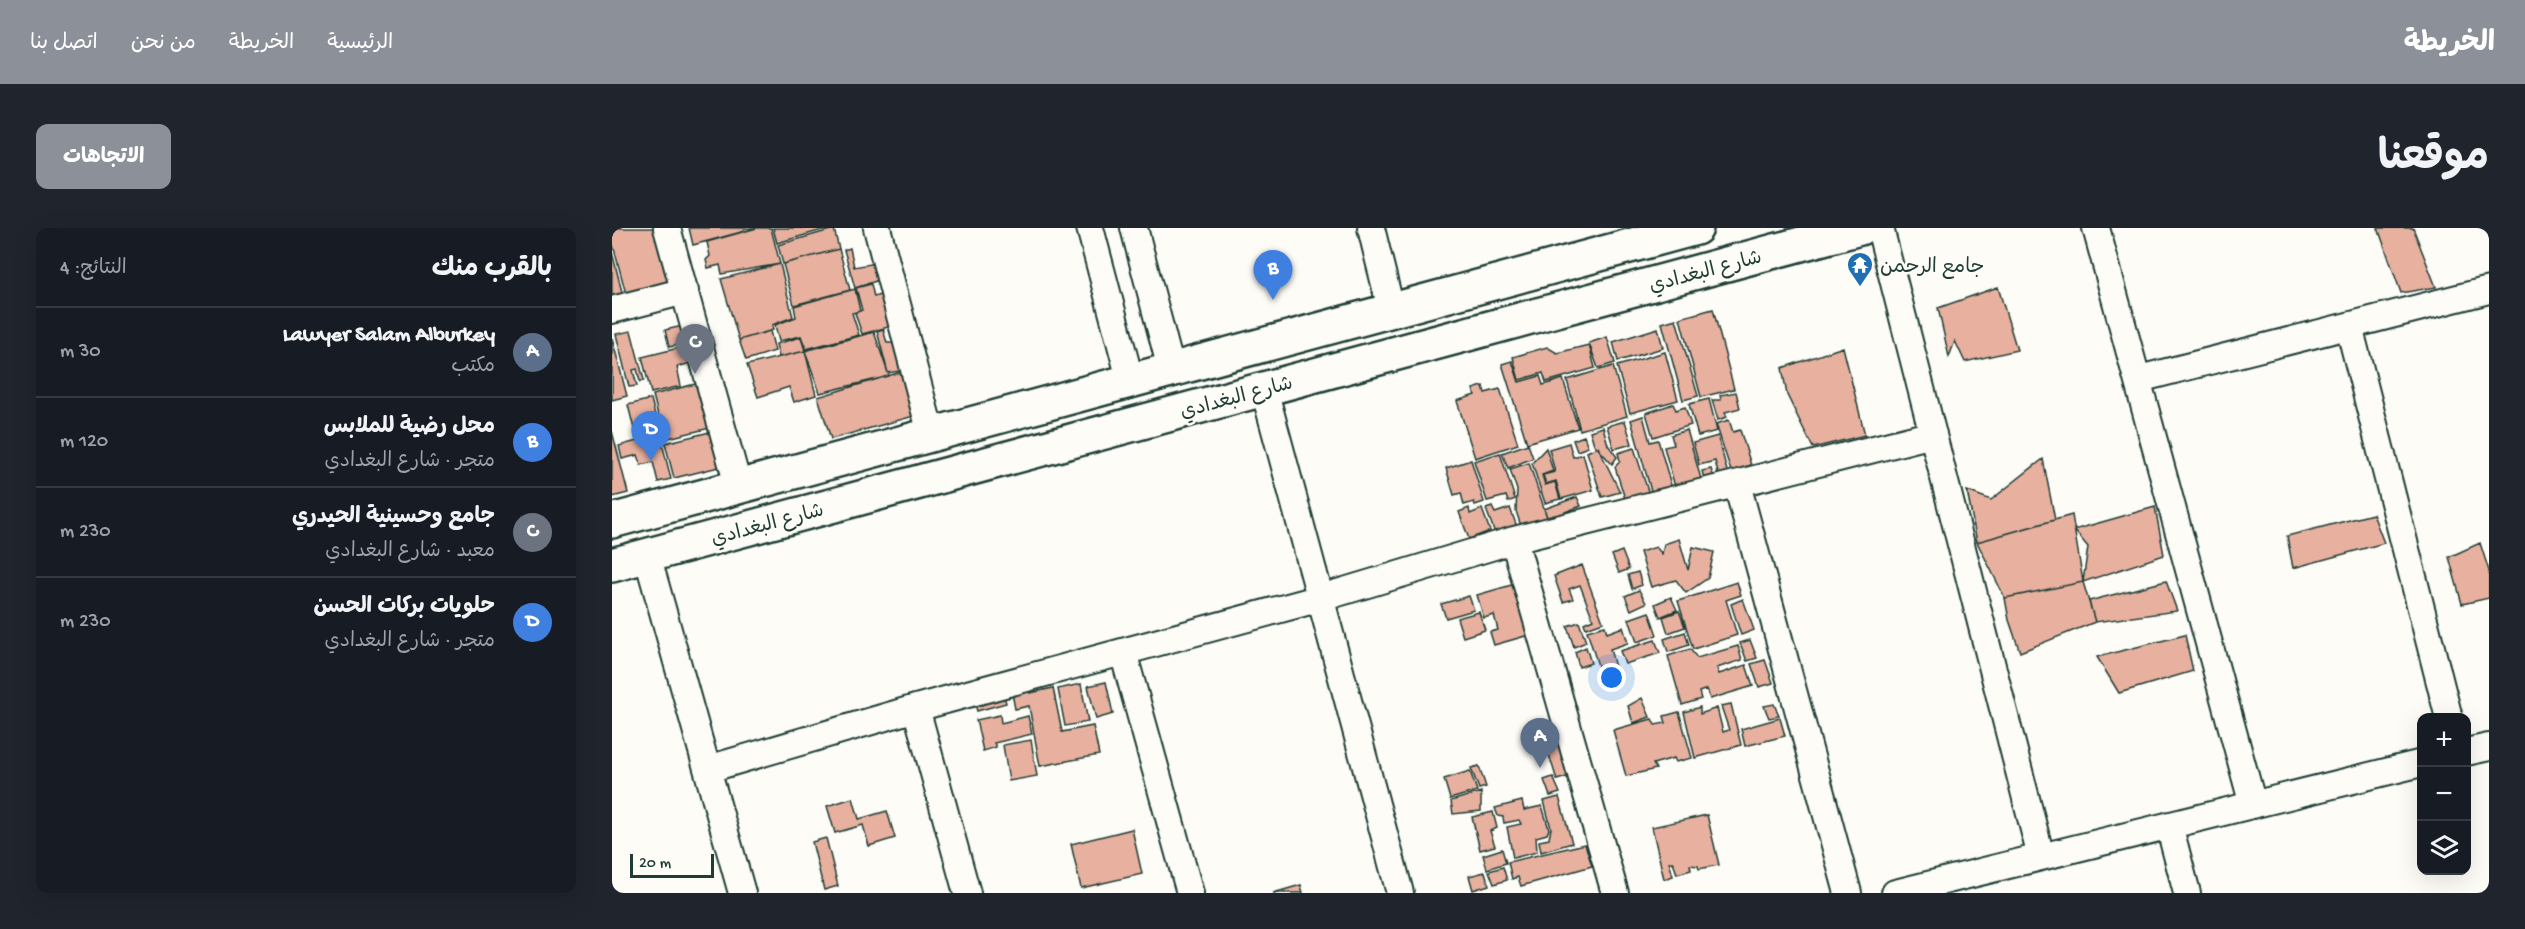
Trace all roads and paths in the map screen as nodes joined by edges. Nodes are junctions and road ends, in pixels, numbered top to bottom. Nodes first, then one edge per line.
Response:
1 (667, 228) edge
2 (877, 228) edge
3 (1090, 228) edge
4 (1134, 228) edge
5 (1371, 228) edge
6 (1696, 228) edge
7 (1860, 228) edge
8 (1880, 228) edge
9 (2096, 228) edge
10 (2489, 290) edge
11 (685, 291) junction
12 (1391, 309) junction
13 (612, 310) edge
14 (2349, 326) junction
15 (1171, 369) junction
16 (1130, 379) junction
17 (2139, 379) junction
18 (1264, 389) junction
19 (931, 434) junction
20 (1933, 434) junction
21 (1737, 484) junction
22 (739, 489) junction
23 (612, 521) edge
24 (1514, 540) junction
25 (647, 555) junction
26 (612, 565) edge
27 (1321, 598) junction
28 (1124, 652) junction
29 (916, 708) junction
30 (2448, 713) edge
31 (2489, 747) edge
32 (2471, 751) edge
33 (2417, 765) edge
34 (708, 769) junction
35 (2253, 805) junction
36 (2169, 825) junction
37 (2041, 857) junction
38 (1948, 886) edge
39 (742, 893) edge
40 (967, 893) edge
41 (1190, 893) edge
42 (1400, 893) edge
43 (1615, 893) edge
44 (1848, 893) edge
45 (1895, 893) edge
46 (2187, 893) edge

1 - 11 street
2 - 19 street
3 - 16 street
4 - 15 street
5 - 12 street
6 - 12 street, شارع البغدادي
7 - 18 street, شارع البغدادي
8 - 20 street
9 - 17 street
10 - 14 street
11 - 13 street
11 - 22 street
12 - 15 street, شارع البغدادي
14 - 17 street
14 - 30 street
15 - 16 street, شارع البغدادي
16 - 19 street, شارع البغدادي
17 - 35 street
18 - 25 street, شارع البغدادي
18 - 27 street
19 - 22 street, شارع البغدادي
20 - 21 street
20 - 37 street
21 - 24 street
21 - 44 street
22 - 23 street, شارع البغدادي
24 - 27 street
24 - 43 street
25 - 26 street, شارع البغدادي
25 - 34 street
27 - 28 street
27 - 42 street
28 - 29 street
28 - 41 street
29 - 34 street
29 - 40 street
31 - 32 street
33 - 35 street
34 - 39 street
35 - 36 street
36 - 37 street
36 - 46 street
37 - 38 street
38 - 45 street

